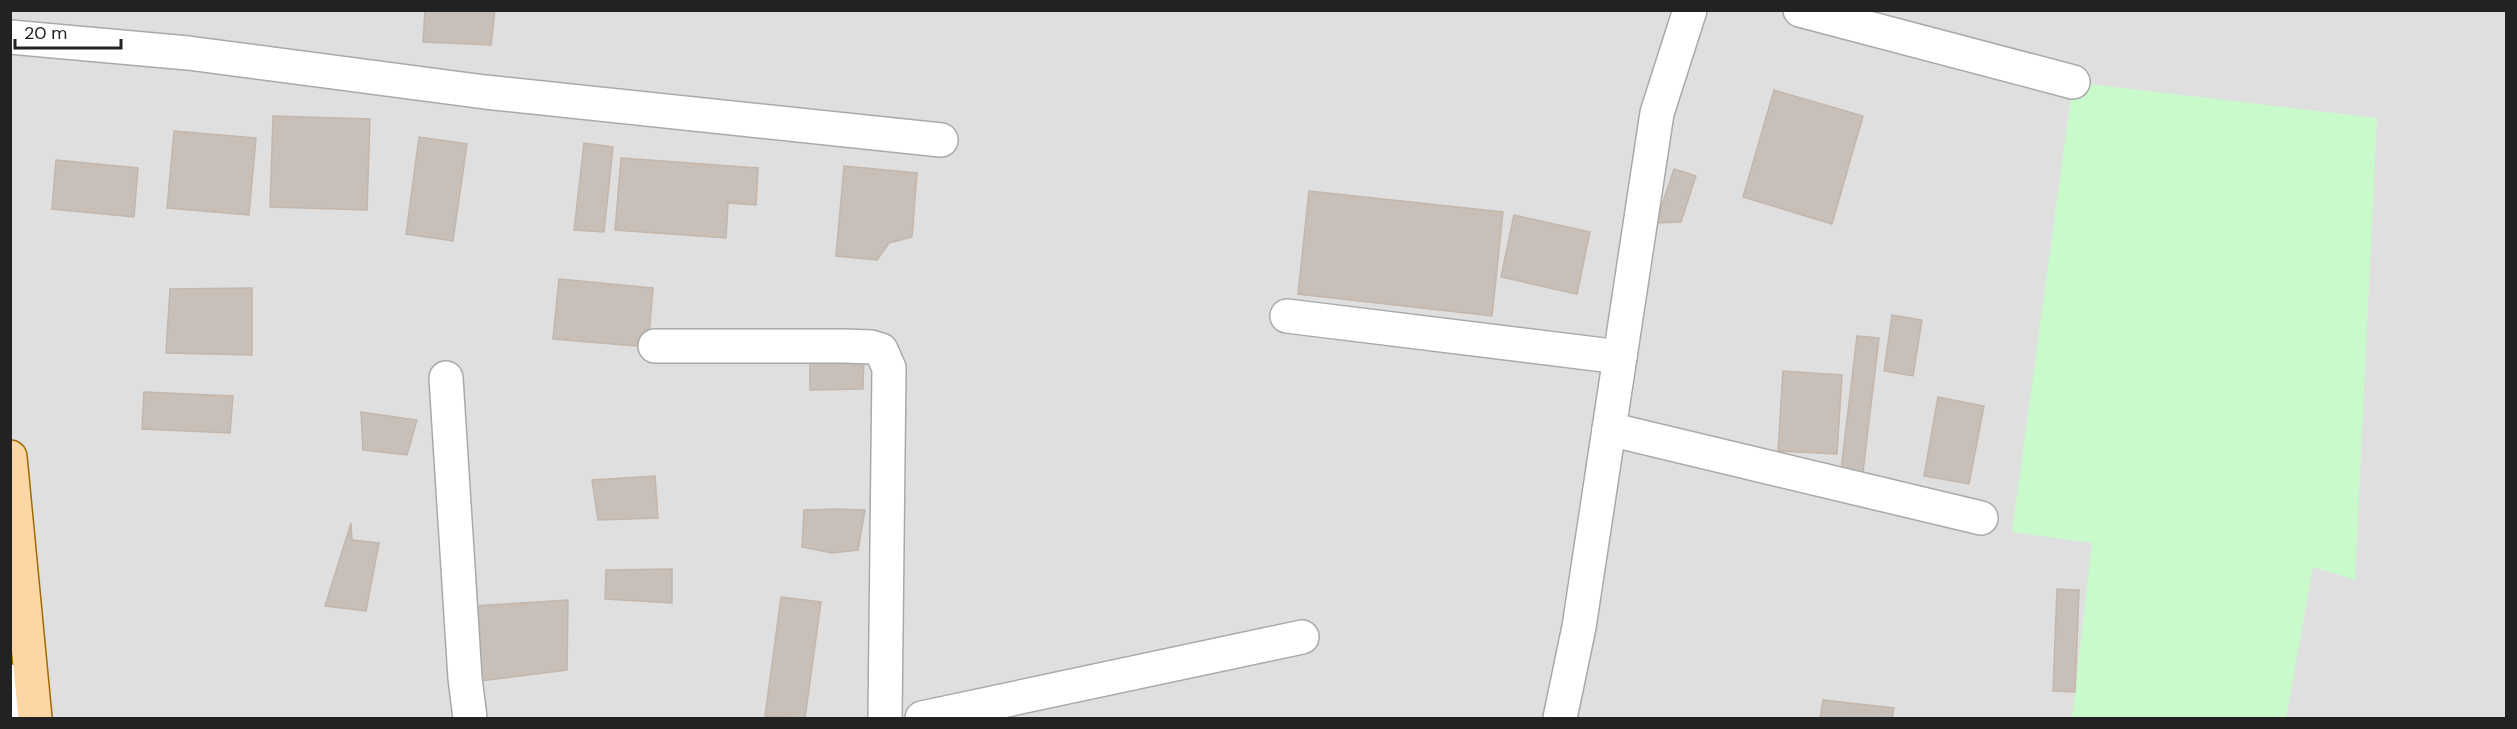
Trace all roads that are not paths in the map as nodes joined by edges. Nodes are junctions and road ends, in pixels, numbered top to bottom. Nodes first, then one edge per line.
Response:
1 (1690, 10) edge
2 (1800, 10) edge
3 (10, 37) edge
4 (2073, 82) dead end
5 (940, 140) dead end
6 (1287, 316) dead end
7 (655, 346) dead end
8 (1620, 357) junction
9 (446, 378) dead end
10 (1609, 429) junction
11 (10, 457) edge
12 (1981, 518) dead end
13 (1302, 637) dead end
14 (21, 707) edge
15 (470, 718) edge
16 (885, 718) edge
17 (922, 718) edge
18 (927, 718) edge
19 (1560, 718) edge

1 - 8 street
2 - 4 street
3 - 5 street
6 - 8 street
7 - 16 street
8 - 10 street
9 - 15 street
10 - 12 street
10 - 19 street
11 - 14 main road
13 - 18 street
17 - 18 street

